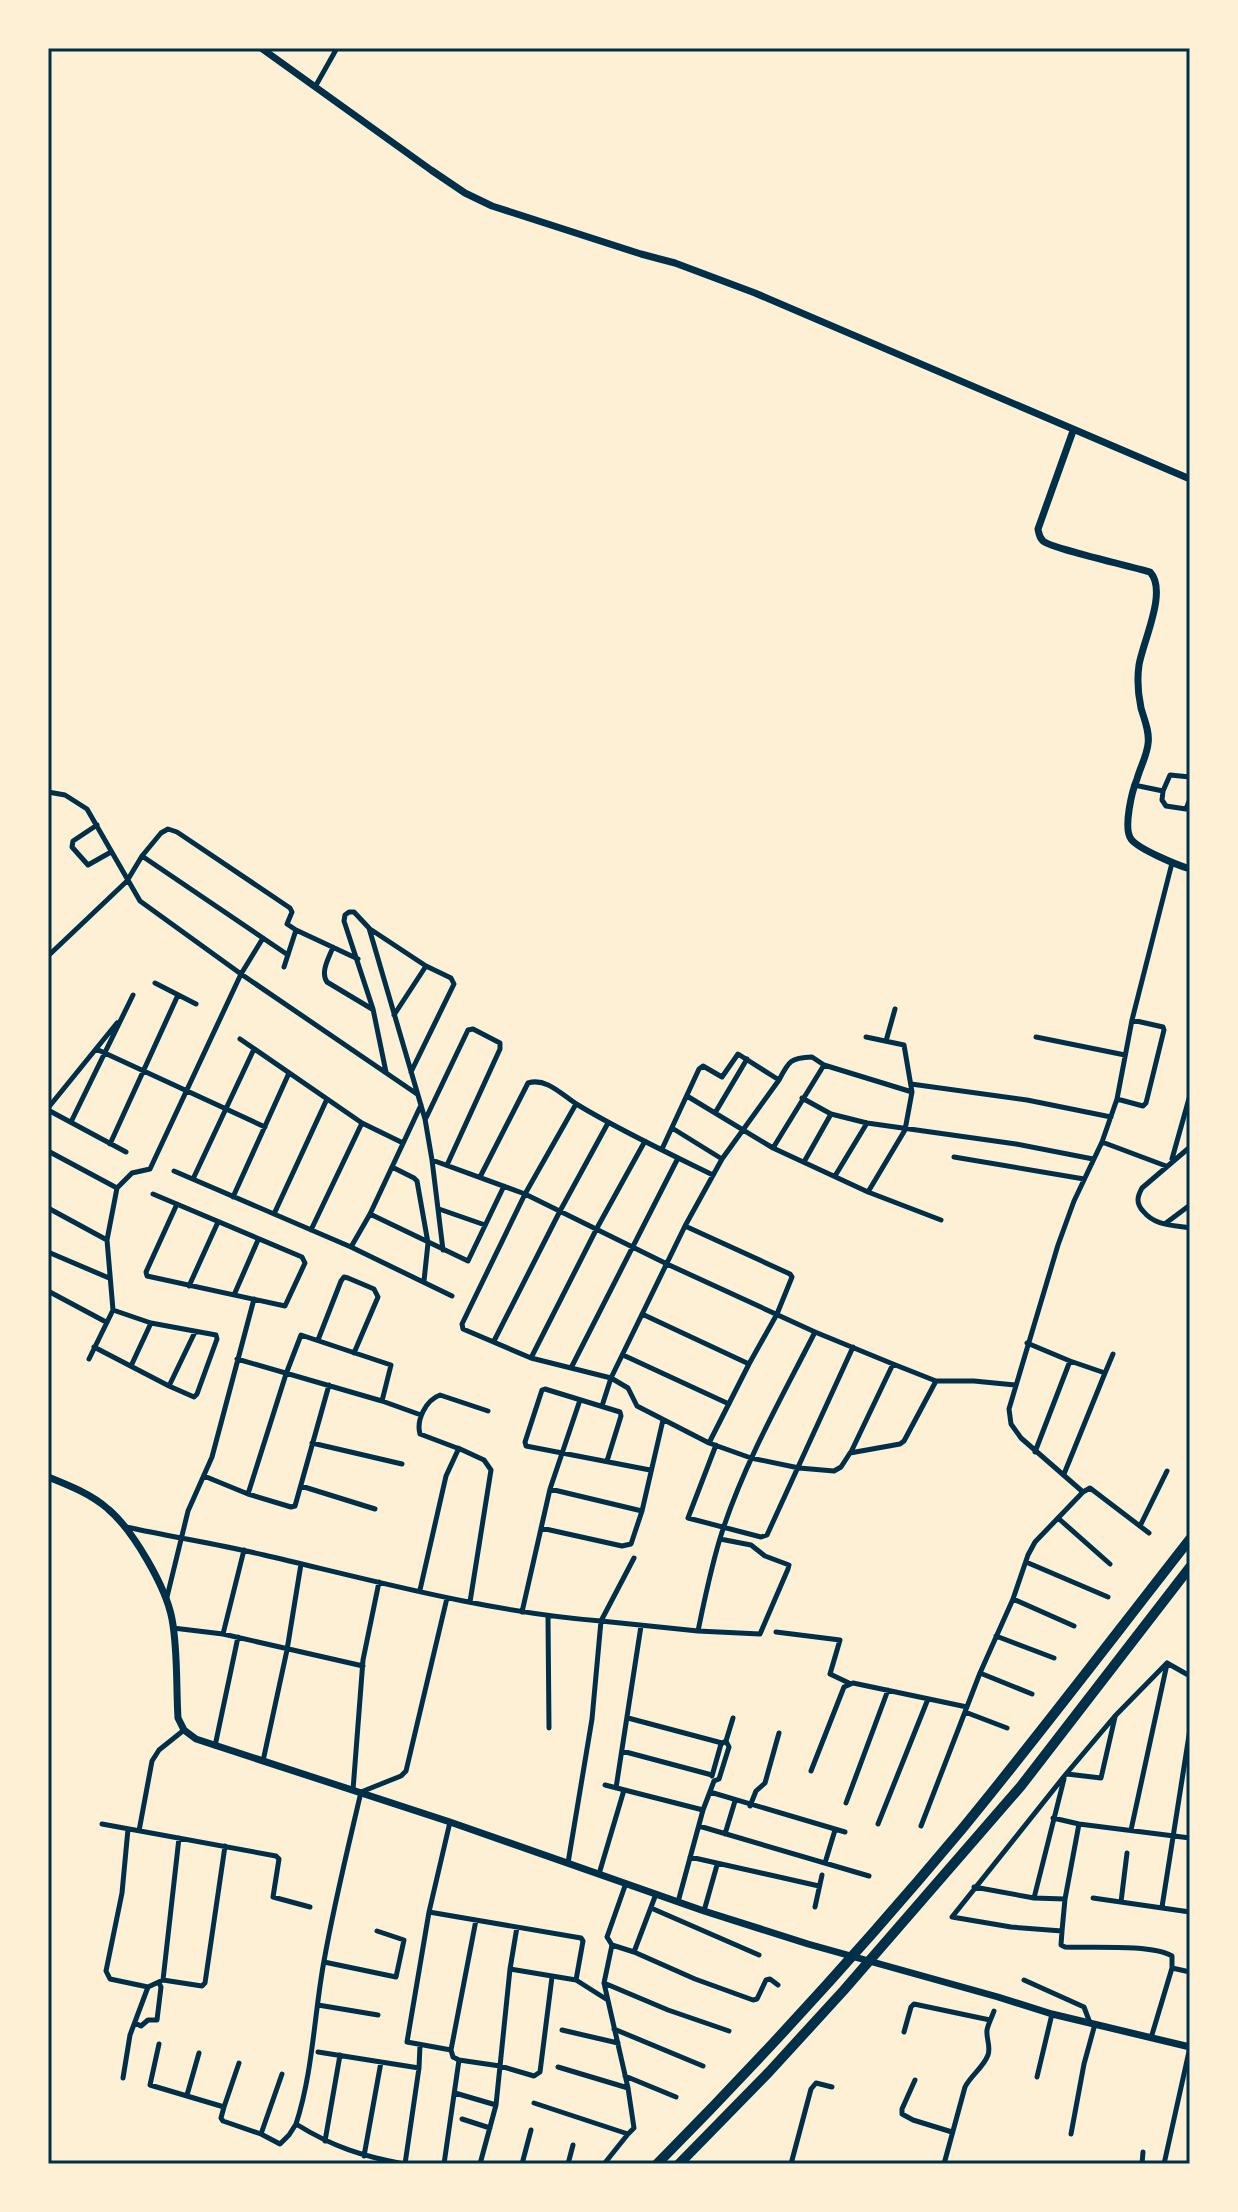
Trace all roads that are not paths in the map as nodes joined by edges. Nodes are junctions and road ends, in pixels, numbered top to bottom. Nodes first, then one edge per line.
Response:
1 (261, 48) edge
2 (337, 48) edge
3 (315, 87) junction
4 (1073, 431) junction
5 (1190, 479) edge
6 (1190, 777) edge
7 (1134, 785) junction
8 (1163, 791) junction
9 (48, 792) edge
10 (1190, 799) edge
11 (97, 825) junction
12 (111, 852) junction
13 (142, 856) junction
14 (1172, 863) junction
15 (1190, 869) edge
16 (127, 881) junction
17 (369, 928) junction
18 (296, 930) junction
19 (263, 938) junction
20 (333, 947) junction
21 (288, 955) junction
22 (48, 956) edge
23 (358, 959) junction
24 (426, 966) junction
25 (284, 967) dead end
26 (241, 974) junction
27 (155, 983) dead end
28 (133, 995) dead end
29 (178, 995) junction
30 (196, 1004) dead end
31 (373, 1009) junction
32 (895, 1009) dead end
33 (394, 1015) junction
34 (123, 1016) junction
35 (1132, 1020) junction
36 (866, 1037) dead end
37 (1036, 1037) dead end
38 (240, 1039) dead end
39 (886, 1041) junction
40 (96, 1049) junction
41 (254, 1049) junction
42 (105, 1053) junction
43 (1125, 1055) junction
44 (747, 1059) junction
45 (824, 1065) junction
46 (144, 1071) junction
47 (386, 1072) junction
48 (411, 1072) junction
49 (289, 1073) junction
50 (779, 1080) junction
51 (911, 1084) junction
52 (185, 1090) junction
53 (912, 1092) junction
54 (417, 1094) junction
55 (1190, 1095) edge
56 (687, 1096) junction
57 (802, 1098) junction
58 (327, 1099) junction
59 (1117, 1099) junction
60 (576, 1104) junction
61 (1189, 1104) edge
62 (421, 1105) junction
63 (48, 1109) edge
64 (226, 1109) junction
65 (715, 1113) junction
66 (831, 1114) junction
67 (1111, 1117) junction
68 (425, 1119) junction
69 (71, 1122) junction
70 (362, 1123) junction
71 (608, 1123) junction
72 (867, 1123) junction
73 (265, 1127) junction
74 (672, 1128) junction
75 (743, 1129) junction
76 (905, 1130) junction
77 (645, 1141) junction
78 (1102, 1142) junction
79 (403, 1143) junction
80 (110, 1144) junction
81 (1190, 1147) edge
82 (773, 1148) junction
83 (662, 1149) junction
84 (50, 1152) edge
85 (126, 1152) dead end
86 (954, 1157) dead end
87 (678, 1158) junction
88 (722, 1159) junction
89 (1093, 1159) junction
90 (432, 1160) junction
91 (48, 1162) edge
92 (804, 1162) junction
93 (1169, 1164) junction
94 (447, 1165) junction
95 (392, 1167) junction
96 (174, 1171) dead end
97 (713, 1176) junction
98 (835, 1176) junction
99 (480, 1177) junction
100 (193, 1179) junction
101 (1084, 1179) junction
102 (504, 1186) junction
103 (117, 1188) junction
104 (868, 1192) junction
105 (153, 1194) dead end
106 (525, 1194) junction
107 (233, 1197) junction
108 (177, 1204) junction
109 (1190, 1205) edge
110 (48, 1208) edge
111 (439, 1209) junction
112 (560, 1211) junction
113 (274, 1214) junction
114 (370, 1214) junction
115 (941, 1220) dead end
116 (218, 1222) junction
117 (1165, 1224) junction
118 (485, 1225) junction
119 (685, 1226) junction
120 (597, 1228) junction
121 (1190, 1228) edge
122 (311, 1230) junction
123 (107, 1240) junction
124 (258, 1240) junction
125 (428, 1243) junction
126 (631, 1246) junction
127 (351, 1247) junction
128 (443, 1250) junction
129 (48, 1252) edge
130 (667, 1264) junction
131 (109, 1278) junction
132 (424, 1281) junction
133 (189, 1286) junction
134 (48, 1291) edge
135 (234, 1295) junction
136 (452, 1296) dead end
137 (254, 1299) junction
138 (113, 1310) junction
139 (642, 1314) junction
140 (777, 1314) junction
141 (106, 1322) junction
142 (151, 1323) junction
143 (195, 1332) junction
144 (815, 1332) junction
145 (318, 1340) junction
146 (494, 1341) junction
147 (1027, 1343) junction
148 (94, 1347) junction
149 (853, 1347) junction
150 (354, 1353) junction
151 (1113, 1354) dead end
152 (623, 1355) junction
153 (531, 1358) junction
154 (89, 1359) dead end
155 (237, 1359) junction
156 (1070, 1361) junction
157 (749, 1364) junction
158 (893, 1364) junction
159 (131, 1366) junction
160 (571, 1368) junction
161 (1105, 1373) junction
162 (286, 1374) junction
163 (611, 1378) junction
164 (936, 1381) junction
165 (329, 1385) junction
166 (1015, 1385) junction
167 (169, 1386) junction
168 (580, 1400) junction
169 (382, 1401) junction
170 (729, 1404) junction
171 (602, 1406) junction
172 (488, 1411) dead end
173 (421, 1415) junction
174 (663, 1420) junction
175 (312, 1443) junction
176 (712, 1444) junction
177 (457, 1448) junction
178 (563, 1452) junction
179 (1035, 1452) junction
180 (850, 1453) junction
181 (751, 1458) junction
182 (607, 1461) junction
183 (402, 1464) dead end
184 (799, 1468) junction
185 (650, 1470) junction
186 (1167, 1471) dead end
187 (1064, 1474) junction
188 (204, 1476) junction
189 (48, 1477) edge
190 (301, 1486) junction
191 (550, 1489) junction
192 (1083, 1492) junction
193 (248, 1494) junction
194 (375, 1509) dead end
195 (642, 1511) junction
196 (1058, 1518) junction
197 (1140, 1526) junction
198 (125, 1527) junction
199 (541, 1528) junction
200 (723, 1529) junction
201 (1149, 1533) dead end
202 (181, 1538) junction
203 (720, 1539) junction
204 (1190, 1539) edge
205 (244, 1550) junction
206 (634, 1558) dead end
207 (1026, 1562) junction
208 (301, 1564) junction
209 (1110, 1564) dead end
210 (1190, 1567) edge
211 (379, 1582) junction
212 (420, 1590) junction
213 (167, 1597) junction
214 (1108, 1597) dead end
215 (447, 1598) junction
216 (1013, 1599) junction
217 (470, 1602) junction
218 (522, 1612) junction
219 (548, 1617) junction
220 (601, 1621) junction
221 (641, 1626) junction
222 (1074, 1626) dead end
223 (173, 1628) junction
224 (698, 1631) junction
225 (776, 1632) dead end
226 (223, 1634) junction
227 (996, 1636) junction
228 (238, 1637) junction
229 (287, 1650) junction
230 (1054, 1658) dead end
231 (1167, 1663) junction
232 (363, 1666) junction
233 (980, 1673) junction
234 (1190, 1676) edge
235 (849, 1683) junction
236 (888, 1690) junction
237 (1032, 1694) dead end
238 (928, 1699) junction
239 (966, 1709) junction
240 (1115, 1716) junction
241 (628, 1718) junction
242 (733, 1718) dead end
243 (549, 1728) dead end
244 (1007, 1728) dead end
245 (1190, 1729) edge
246 (184, 1730) junction
247 (779, 1733) dead end
248 (724, 1742) junction
249 (215, 1746) junction
250 (622, 1751) junction
251 (263, 1761) junction
252 (811, 1771) dead end
253 (1066, 1775) junction
254 (713, 1778) junction
255 (605, 1785) dead end
256 (616, 1788) junction
257 (624, 1790) junction
258 (357, 1791) junction
259 (710, 1792) junction
260 (735, 1801) junction
261 (846, 1803) dead end
262 (750, 1806) junction
263 (703, 1810) junction
264 (1053, 1818) junction
265 (450, 1822) junction
266 (102, 1824) dead end
267 (878, 1824) dead end
268 (1079, 1824) junction
269 (699, 1826) junction
270 (921, 1826) dead end
271 (128, 1829) junction
272 (835, 1829) junction
273 (1131, 1830) junction
274 (139, 1831) junction
275 (845, 1832) dead end
276 (725, 1834) junction
277 (1173, 1836) junction
278 (179, 1838) junction
279 (1190, 1838) edge
280 (225, 1846) junction
281 (1127, 1853) dead end
282 (690, 1857) junction
283 (568, 1863) junction
284 (825, 1863) junction
285 (717, 1865) junction
286 (599, 1874) junction
287 (822, 1875) dead end
288 (869, 1876) dead end
289 (626, 1883) junction
290 (819, 1886) junction
291 (974, 1887) junction
292 (656, 1894) junction
293 (1034, 1898) junction
294 (1093, 1898) dead end
295 (1065, 1899) junction
296 (678, 1902) junction
297 (1121, 1902) junction
298 (310, 1907) dead end
299 (815, 1907) dead end
300 (1162, 1907) junction
301 (651, 1908) junction
302 (704, 1911) junction
303 (429, 1912) junction
304 (1190, 1912) edge
305 (476, 1920) junction
306 (517, 1927) junction
307 (377, 1931) dead end
308 (1062, 1931) junction
309 (612, 1945) junction
310 (634, 1952) junction
311 (759, 1955) dead end
312 (324, 1962) junction
313 (1172, 1968) junction
314 (510, 1969) junction
315 (1190, 1972) edge
316 (552, 1977) junction
317 (576, 1980) junction
318 (1024, 1980) dead end
319 (161, 1981) junction
320 (604, 1983) junction
321 (778, 1985) dead end
322 (148, 1987) junction
323 (606, 1999) junction
324 (318, 2005) junction
325 (994, 2011) dead end
326 (1052, 2014) junction
327 (378, 2015) dead end
328 (990, 2020) junction
329 (135, 2023) junction
330 (1092, 2024) junction
331 (614, 2029) junction
332 (562, 2030) dead end
333 (729, 2031) dead end
334 (904, 2032) dead end
335 (1151, 2038) junction
336 (618, 2043) junction
337 (159, 2044) dead end
338 (420, 2045) junction
339 (1190, 2047) edge
340 (451, 2050) junction
341 (318, 2052) dead end
342 (199, 2053) dead end
343 (340, 2055) junction
344 (459, 2060) junction
345 (381, 2062) junction
346 (239, 2063) dead end
347 (500, 2066) junction
348 (703, 2066) dead end
349 (558, 2067) dead end
350 (419, 2068) junction
351 (282, 2074) dead end
352 (625, 2076) junction
353 (1037, 2077) dead end
354 (123, 2078) dead end
355 (915, 2080) dead end
356 (832, 2087) dead end
357 (628, 2088) junction
358 (455, 2093) junction
359 (187, 2095) junction
360 (676, 2097) dead end
361 (534, 2103) dead end
362 (496, 2105) junction
363 (224, 2107) junction
364 (462, 2119) dead end
365 (296, 2124) junction
366 (490, 2128) junction
367 (531, 2130) dead end
368 (952, 2132) junction
369 (261, 2134) junction
370 (628, 2134) junction
371 (1071, 2134) dead end
372 (324, 2141) junction
373 (573, 2145) dead end
374 (1143, 2152) dead end
375 (364, 2156) junction
376 (405, 2164) edge
377 (412, 2164) edge
378 (446, 2164) edge
379 (480, 2164) edge
380 (522, 2164) edge
381 (568, 2164) edge
382 (604, 2164) edge
383 (657, 2164) edge
384 (679, 2164) edge
385 (791, 2164) edge
386 (944, 2164) edge
387 (1142, 2164) edge
388 (1164, 2164) edge

1 - 3 main road
2 - 3 street
3 - 4 main road
4 - 5 main road
4 - 7 main road
6 - 8 street
7 - 8 street
7 - 14 main road
8 - 10 street
9 - 11 street
11 - 12 street
11 - 12 street
12 - 16 street
13 - 16 street
13 - 18 street
13 - 19 street
14 - 15 main road
14 - 35 street
16 - 22 street
16 - 26 street
17 - 23 street
17 - 24 street
17 - 33 street
18 - 20 street
18 - 21 street
19 - 21 street
19 - 26 street
20 - 23 street
20 - 31 street
21 - 25 street
23 - 31 street
24 - 33 street
24 - 48 street
26 - 47 street
26 - 52 street
27 - 29 street
28 - 34 street
29 - 30 street
29 - 46 street
31 - 47 street
32 - 39 street
33 - 48 street
34 - 40 street
34 - 42 street
35 - 43 street
35 - 59 street
36 - 39 street
37 - 43 street
38 - 41 street
39 - 51 street
40 - 42 street
40 - 63 street
41 - 49 street
41 - 64 street
42 - 46 street
42 - 69 street
43 - 59 street
44 - 50 street
44 - 56 street
44 - 65 street
45 - 50 street
45 - 53 street
45 - 57 street
46 - 52 street
46 - 80 street
47 - 54 street
48 - 54 street
49 - 58 street
49 - 73 street
50 - 75 street
51 - 53 street
51 - 67 street
52 - 64 street
52 - 103 street
53 - 76 street
54 - 62 street
55 - 61 street
56 - 65 street
56 - 74 street
57 - 66 street
57 - 82 street
58 - 70 street
58 - 113 street
59 - 67 street
60 - 71 street
60 - 99 street
60 - 106 street
61 - 93 street
62 - 68 street
62 - 79 street
63 - 69 street
64 - 73 street
64 - 100 street
65 - 75 street
66 - 72 street
66 - 92 street
67 - 78 street
68 - 90 street
68 - 94 street
69 - 80 street
70 - 79 street
70 - 122 street
71 - 77 street
71 - 112 street
72 - 76 street
72 - 98 street
73 - 107 street
74 - 83 street
74 - 88 street
75 - 82 street
75 - 88 street
76 - 89 street
76 - 104 street
77 - 83 street
77 - 120 street
78 - 89 street
78 - 93 street
79 - 95 street
80 - 85 street
81 - 93 street
82 - 92 street
83 - 87 street
84 - 91 street
84 - 103 street
86 - 101 street
87 - 97 street
87 - 126 street
88 - 97 street
89 - 101 street
90 - 94 street
90 - 111 street
92 - 98 street
93 - 117 street
94 - 99 street
95 - 114 street
95 - 125 street
96 - 100 street
97 - 119 street
98 - 104 street
99 - 102 street
100 - 107 street
101 - 147 street
102 - 106 street
102 - 118 street
103 - 123 street
104 - 115 street
105 - 108 street
106 - 112 street
106 - 146 street
107 - 113 street
108 - 116 street
108 - 133 street
109 - 117 street
110 - 123 street
111 - 118 street
111 - 128 street
112 - 120 street
112 - 146 street
113 - 122 street
114 - 125 street
114 - 127 street
116 - 124 street
116 - 133 street
117 - 121 street
118 - 128 street
119 - 130 street
119 - 140 street
120 - 126 street
120 - 153 street
122 - 127 street
123 - 131 street
124 - 135 street
124 - 137 street
125 - 128 street
125 - 132 street
126 - 130 street
126 - 160 street
127 - 132 street
129 - 131 street
130 - 139 street
130 - 140 street
131 - 138 street
132 - 136 street
133 - 135 street
134 - 141 street
135 - 137 street
137 - 155 street
138 - 141 street
138 - 142 street
139 - 152 street
139 - 157 street
140 - 144 street
140 - 157 street
141 - 148 street
142 - 143 street
142 - 159 street
143 - 167 street
143 - 167 street
144 - 149 street
144 - 181 street
145 - 150 street
145 - 150 street
145 - 162 street
146 - 153 street
147 - 156 street
147 - 166 street
148 - 154 street
148 - 159 street
149 - 158 street
149 - 184 street
150 - 169 street
151 - 161 street
152 - 163 street
152 - 170 street
153 - 160 street
155 - 162 street
155 - 188 street
156 - 161 street
156 - 179 street
157 - 170 street
158 - 164 street
158 - 180 street
159 - 167 street
160 - 163 street
161 - 187 street
162 - 165 street
162 - 193 street
163 - 171 street
163 - 174 street
164 - 166 street
164 - 180 street
165 - 169 street
165 - 175 street
166 - 179 street
168 - 171 street
168 - 178 street
168 - 178 street
169 - 173 street
170 - 176 street
171 - 182 street
172 - 173 street
173 - 177 street
174 - 176 street
174 - 185 street
175 - 183 street
175 - 190 street
176 - 181 street
176 - 200 street
177 - 212 street
177 - 217 street
178 - 182 street
178 - 191 street
179 - 187 street
180 - 184 street
181 - 184 street
181 - 200 street
182 - 185 street
184 - 200 street
185 - 195 street
186 - 197 street
187 - 192 street
188 - 193 street
188 - 202 street
189 - 198 main road
190 - 193 street
190 - 194 street
191 - 195 street
191 - 199 street
192 - 196 street
192 - 197 street
195 - 199 street
196 - 207 street
196 - 209 street
197 - 201 street
198 - 202 street
198 - 213 main road
199 - 218 street
200 - 203 street
202 - 205 street
202 - 213 street
203 - 224 street
203 - 224 street
204 - 383 highway
205 - 208 street
205 - 226 street
206 - 220 street
207 - 214 street
207 - 216 street
208 - 211 street
208 - 229 street
210 - 384 highway
211 - 212 street
211 - 232 street
212 - 215 street
213 - 223 main road
215 - 217 street
215 - 258 street
216 - 222 street
216 - 227 street
217 - 218 street
218 - 219 street
219 - 220 street
219 - 243 street
220 - 221 street
220 - 283 street
221 - 224 street
221 - 241 street
223 - 226 street
223 - 246 main road
225 - 235 street
226 - 228 street
227 - 230 street
227 - 233 street
228 - 229 street
228 - 249 street
229 - 232 street
229 - 251 street
231 - 234 street
231 - 240 street
231 - 273 street
232 - 258 street
233 - 237 street
233 - 239 street
235 - 236 street
235 - 252 street
236 - 238 street
236 - 261 street
238 - 239 street
238 - 267 street
239 - 244 street
239 - 270 street
240 - 253 street
240 - 253 street
241 - 248 street
241 - 250 street
242 - 248 street
245 - 277 street
246 - 249 main road
246 - 274 street
247 - 262 street
248 - 254 street
249 - 251 main road
250 - 254 street
250 - 256 street
251 - 258 main road
253 - 264 street
253 - 291 street
254 - 259 street
255 - 256 street
256 - 257 street
257 - 263 street
257 - 286 street
258 - 265 main road
258 - 312 street
259 - 260 street
259 - 263 street
260 - 262 street
260 - 276 street
262 - 272 street
263 - 269 street
264 - 268 street
264 - 293 street
265 - 283 main road
265 - 303 street
266 - 271 street
268 - 273 street
268 - 295 street
269 - 276 street
269 - 282 street
271 - 274 street
271 - 322 street
272 - 275 street
272 - 284 street
273 - 277 street
274 - 278 street
276 - 284 street
277 - 279 street
277 - 300 street
278 - 280 street
278 - 319 street
280 - 298 street
280 - 319 street
281 - 297 street
282 - 285 street
282 - 296 street
283 - 286 main road
284 - 288 street
285 - 290 street
285 - 302 street
286 - 289 main road
287 - 290 street
289 - 292 main road
289 - 309 street
290 - 299 street
291 - 293 street
291 - 308 street
292 - 296 main road
292 - 301 street
293 - 295 street
294 - 297 street
295 - 308 street
296 - 302 main road
297 - 300 street
300 - 304 street
301 - 310 street
301 - 311 street
302 - 326 main road
303 - 305 street
303 - 338 street
305 - 306 street
305 - 340 street
306 - 314 street
306 - 317 street
307 - 312 street
308 - 313 street
309 - 310 street
309 - 320 street
310 - 321 street
312 - 324 street
313 - 315 street
313 - 335 street
314 - 316 street
314 - 347 street
316 - 317 street
316 - 347 street
317 - 323 street
318 - 330 street
319 - 322 street
319 - 329 street
320 - 323 street
320 - 333 street
322 - 329 street
323 - 331 street
324 - 327 street
324 - 365 street
325 - 328 street
326 - 330 main road
326 - 353 street
328 - 334 street
328 - 368 street
329 - 354 street
330 - 335 main road
330 - 371 street
331 - 336 street
331 - 348 street
332 - 336 street
335 - 339 main road
336 - 352 street
337 - 359 street
338 - 340 street
338 - 350 street
339 - 388 street
340 - 344 street
341 - 343 street
342 - 359 street
343 - 345 street
343 - 372 street
344 - 347 street
344 - 358 street
345 - 350 street
345 - 375 street
346 - 363 street
347 - 362 street
349 - 357 street
350 - 376 street
351 - 369 street
352 - 357 street
352 - 360 street
355 - 368 street
356 - 385 street
357 - 370 street
358 - 362 street
358 - 378 street
359 - 363 street
361 - 370 street
362 - 366 street
363 - 369 street
364 - 366 street
365 - 369 street
365 - 372 street
366 - 379 street
367 - 380 street
368 - 386 street
370 - 382 street
372 - 375 street
373 - 381 street
374 - 387 street
375 - 376 street
377 - 378 street

